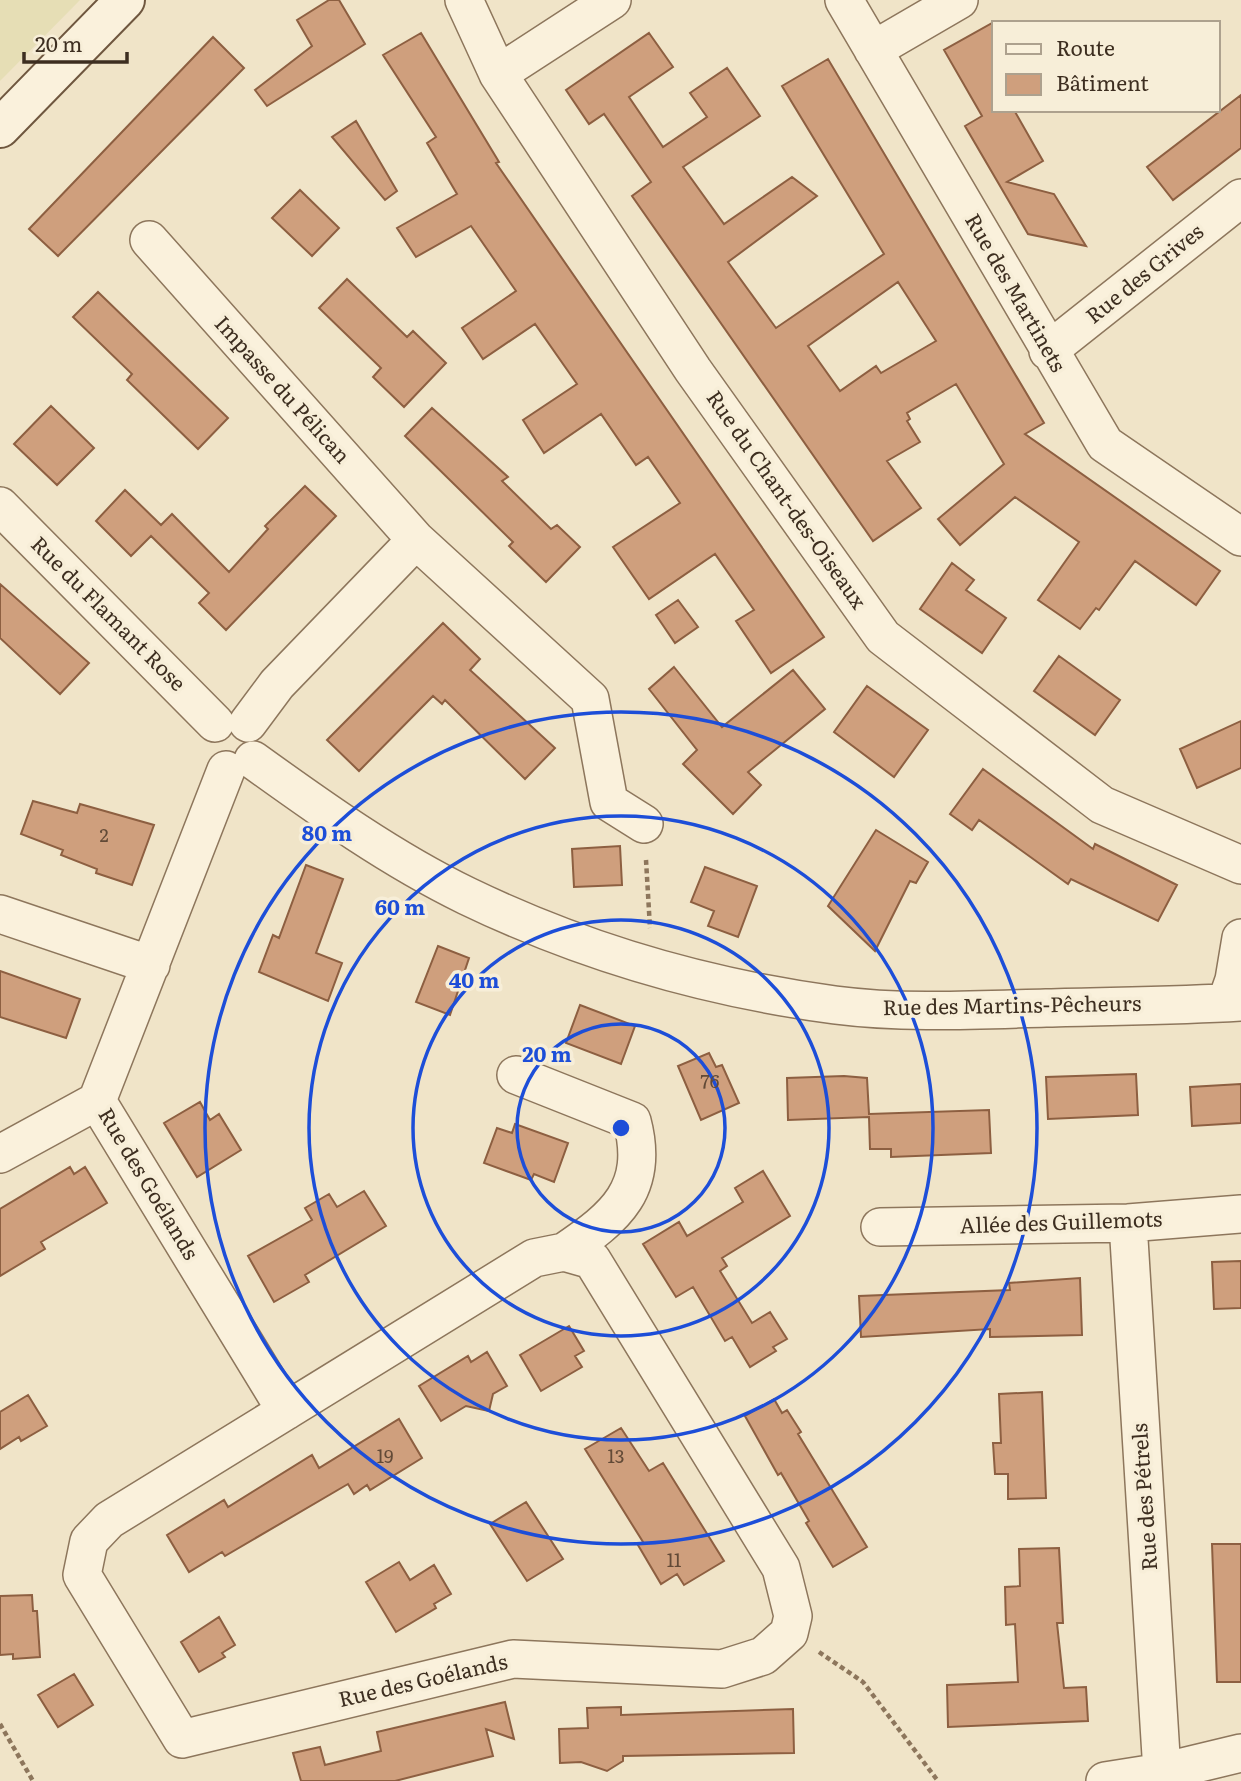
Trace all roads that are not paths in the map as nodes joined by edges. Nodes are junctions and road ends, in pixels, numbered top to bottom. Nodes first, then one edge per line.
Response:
1 (125, 0) edge
2 (464, 0) edge
3 (612, 0) edge
4 (844, 0) edge
5 (959, 0) edge
6 (873, 50) junction
7 (499, 74) junction
8 (0, 128) edge
9 (1241, 198) edge
10 (149, 240) dead end
11 (1048, 351) junction
12 (0, 506) edge
13 (1241, 537) edge
14 (415, 540) junction
15 (232, 723) junction
16 (239, 765) junction
17 (643, 824) road end
18 (1241, 865) edge
19 (0, 914) edge
20 (1241, 938) edge
21 (151, 965) junction
22 (1234, 1002) edge
23 (516, 1075) dead end
24 (97, 1101) junction
25 (0, 1154) edge
26 (1241, 1214) edge
27 (1128, 1223) junction
28 (880, 1227) dead end
29 (564, 1252) junction
30 (286, 1411) junction
31 (1241, 1753) edge
32 (1162, 1772) junction
33 (1105, 1781) edge

1 - 8 main road
2 - 7 street, Rue du Chant-des-Oiseaux
3 - 7 street
4 - 6 street, Rue des Martinets
5 - 6 street
6 - 11 street, Rue des Martinets
7 - 18 street, Rue du Chant-des-Oiseaux
9 - 11 street, Rue des Grives
10 - 14 street, Impasse du Pélican
11 - 13 street, Rue des Martinets
12 - 15 street, Rue du Flamant Rose
14 - 15 street
14 - 17 street, Impasse du Pélican
15 - 16 street
15 - 16 street
16 - 21 street, Rue des Goélands
16 - 22 street, Rue des Martins-Pêcheurs
19 - 21 street
20 - 22 street
21 - 24 street, Rue des Goélands
23 - 29 street, Rue des Goélands
24 - 25 street, Rue des Goélands
24 - 30 street, Rue des Goélands
26 - 27 street, Allée des Guillemots
27 - 28 street, Allée des Guillemots
27 - 32 street, Rue des Pétrels
29 - 30 street, Rue des Goélands
29 - 30 street, Rue des Goélands
31 - 32 street
32 - 33 street

